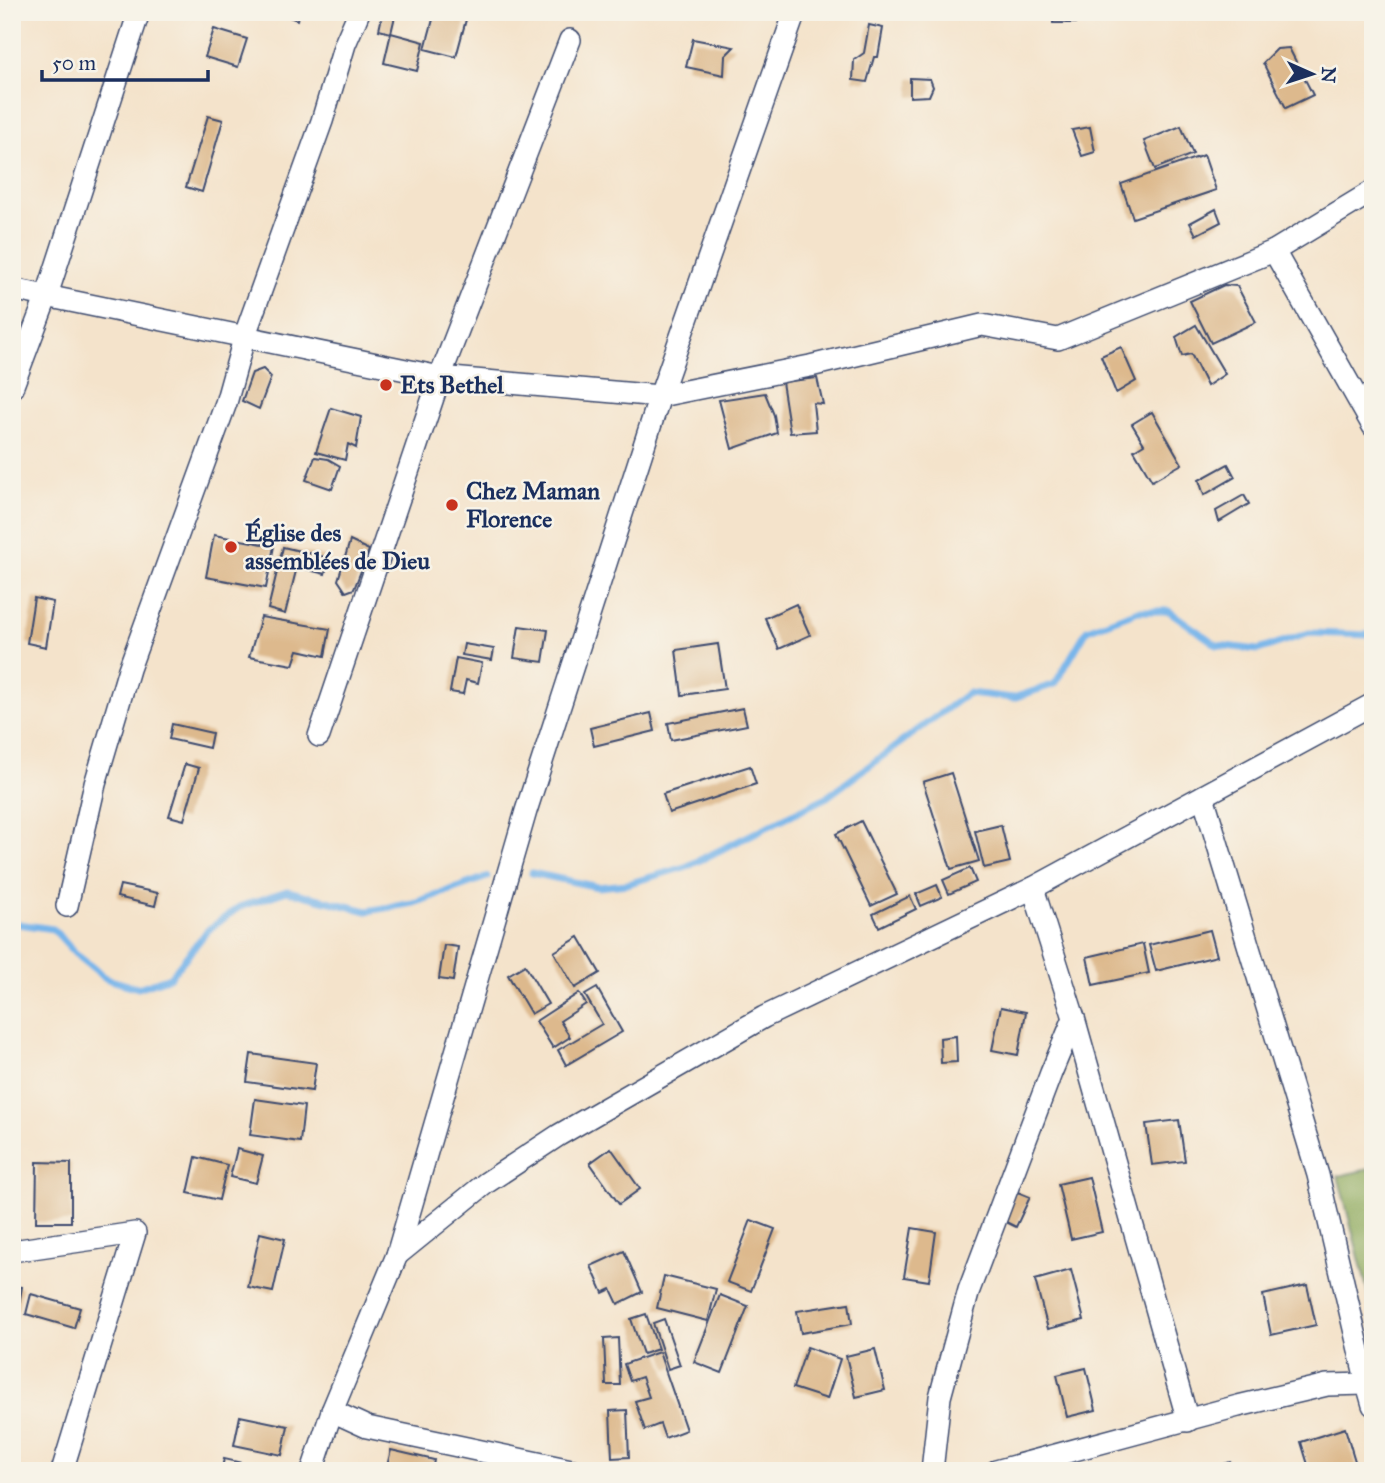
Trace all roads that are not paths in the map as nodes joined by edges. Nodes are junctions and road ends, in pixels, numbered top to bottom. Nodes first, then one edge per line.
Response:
1 (139, 12) edge
2 (359, 12) edge
3 (795, 12) edge
4 (570, 40) dead end
5 (1373, 191) edge
6 (1274, 251) junction
7 (12, 289) edge
8 (46, 298) junction
9 (245, 335) junction
10 (440, 377) junction
11 (12, 388) edge
12 (660, 396) junction
13 (1373, 426) edge
14 (1373, 704) edge
15 (319, 736) dead end
16 (1203, 796) junction
17 (1032, 888) junction
18 (67, 906) dead end
19 (1074, 1018) junction
20 (12, 1251) edge
21 (397, 1255) junction
22 (1371, 1391) edge
23 (332, 1411) junction
24 (1188, 1421) junction
25 (62, 1471) edge
26 (312, 1471) edge
27 (576, 1471) edge
28 (932, 1471) edge
29 (996, 1471) edge

1 - 8 street
2 - 9 street
3 - 12 street
4 - 10 street
5 - 6 street
6 - 12 street
6 - 13 street
7 - 8 street
8 - 9 street
8 - 11 street
9 - 10 street
9 - 18 street
10 - 12 street
10 - 15 street
12 - 21 street
14 - 16 street
16 - 17 street
16 - 22 street
17 - 19 street
17 - 21 street
19 - 24 street
19 - 28 street
20 - 25 street
21 - 23 street
22 - 24 street
23 - 26 street
23 - 27 street
24 - 29 street

